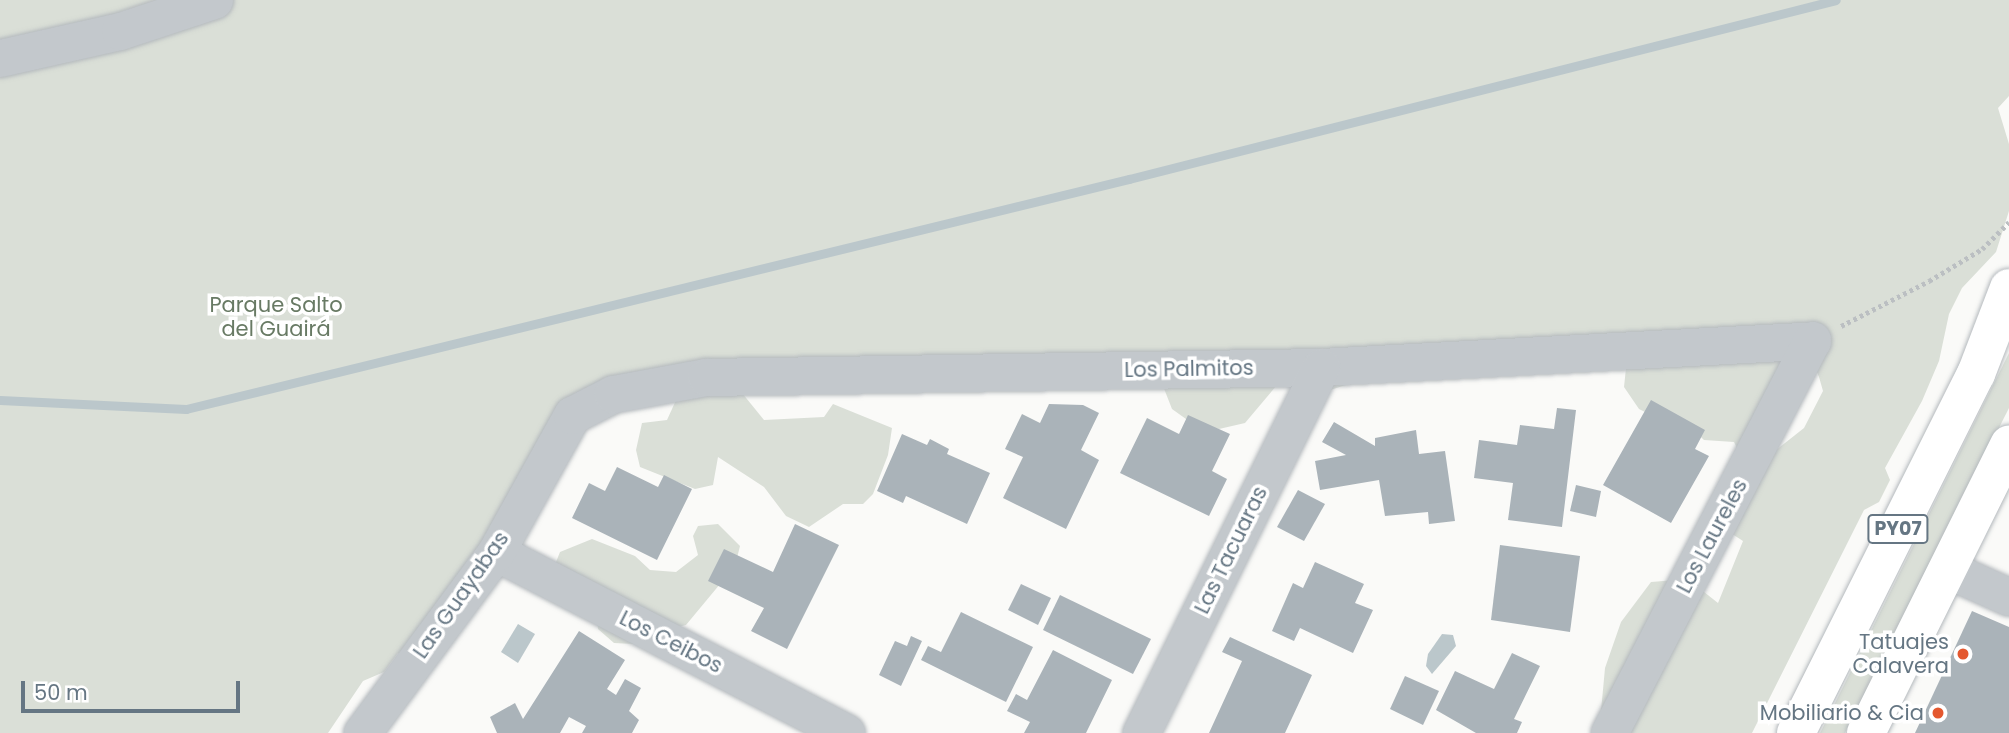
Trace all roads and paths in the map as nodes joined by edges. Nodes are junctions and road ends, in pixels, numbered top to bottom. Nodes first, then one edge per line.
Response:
1 (214, 0) edge
2 (0, 58) edge
3 (2009, 222) edge
4 (2009, 288) edge
5 (1812, 340) junction
6 (1321, 367) junction
7 (572, 415) joint
8 (2009, 445) edge
9 (496, 552) junction
10 (1947, 569) junction
11 (2009, 597) edge
12 (362, 733) edge
13 (846, 733) edge
14 (1141, 733) edge
15 (1609, 733) edge
16 (1796, 733) edge
17 (1866, 733) edge

1 - 2 street
3 - 5 path
4 - 16 highway, PY07
5 - 6 street, Los Palmitos
5 - 15 street, Los Laureles
6 - 7 street, Los Palmitos
6 - 14 street, Las Tacuaras
7 - 9 street, Las Guayabas
8 - 10 highway, PY07
9 - 12 street, Las Guayabas
9 - 13 street, Los Ceibos
10 - 11 street
10 - 17 highway, PY07

